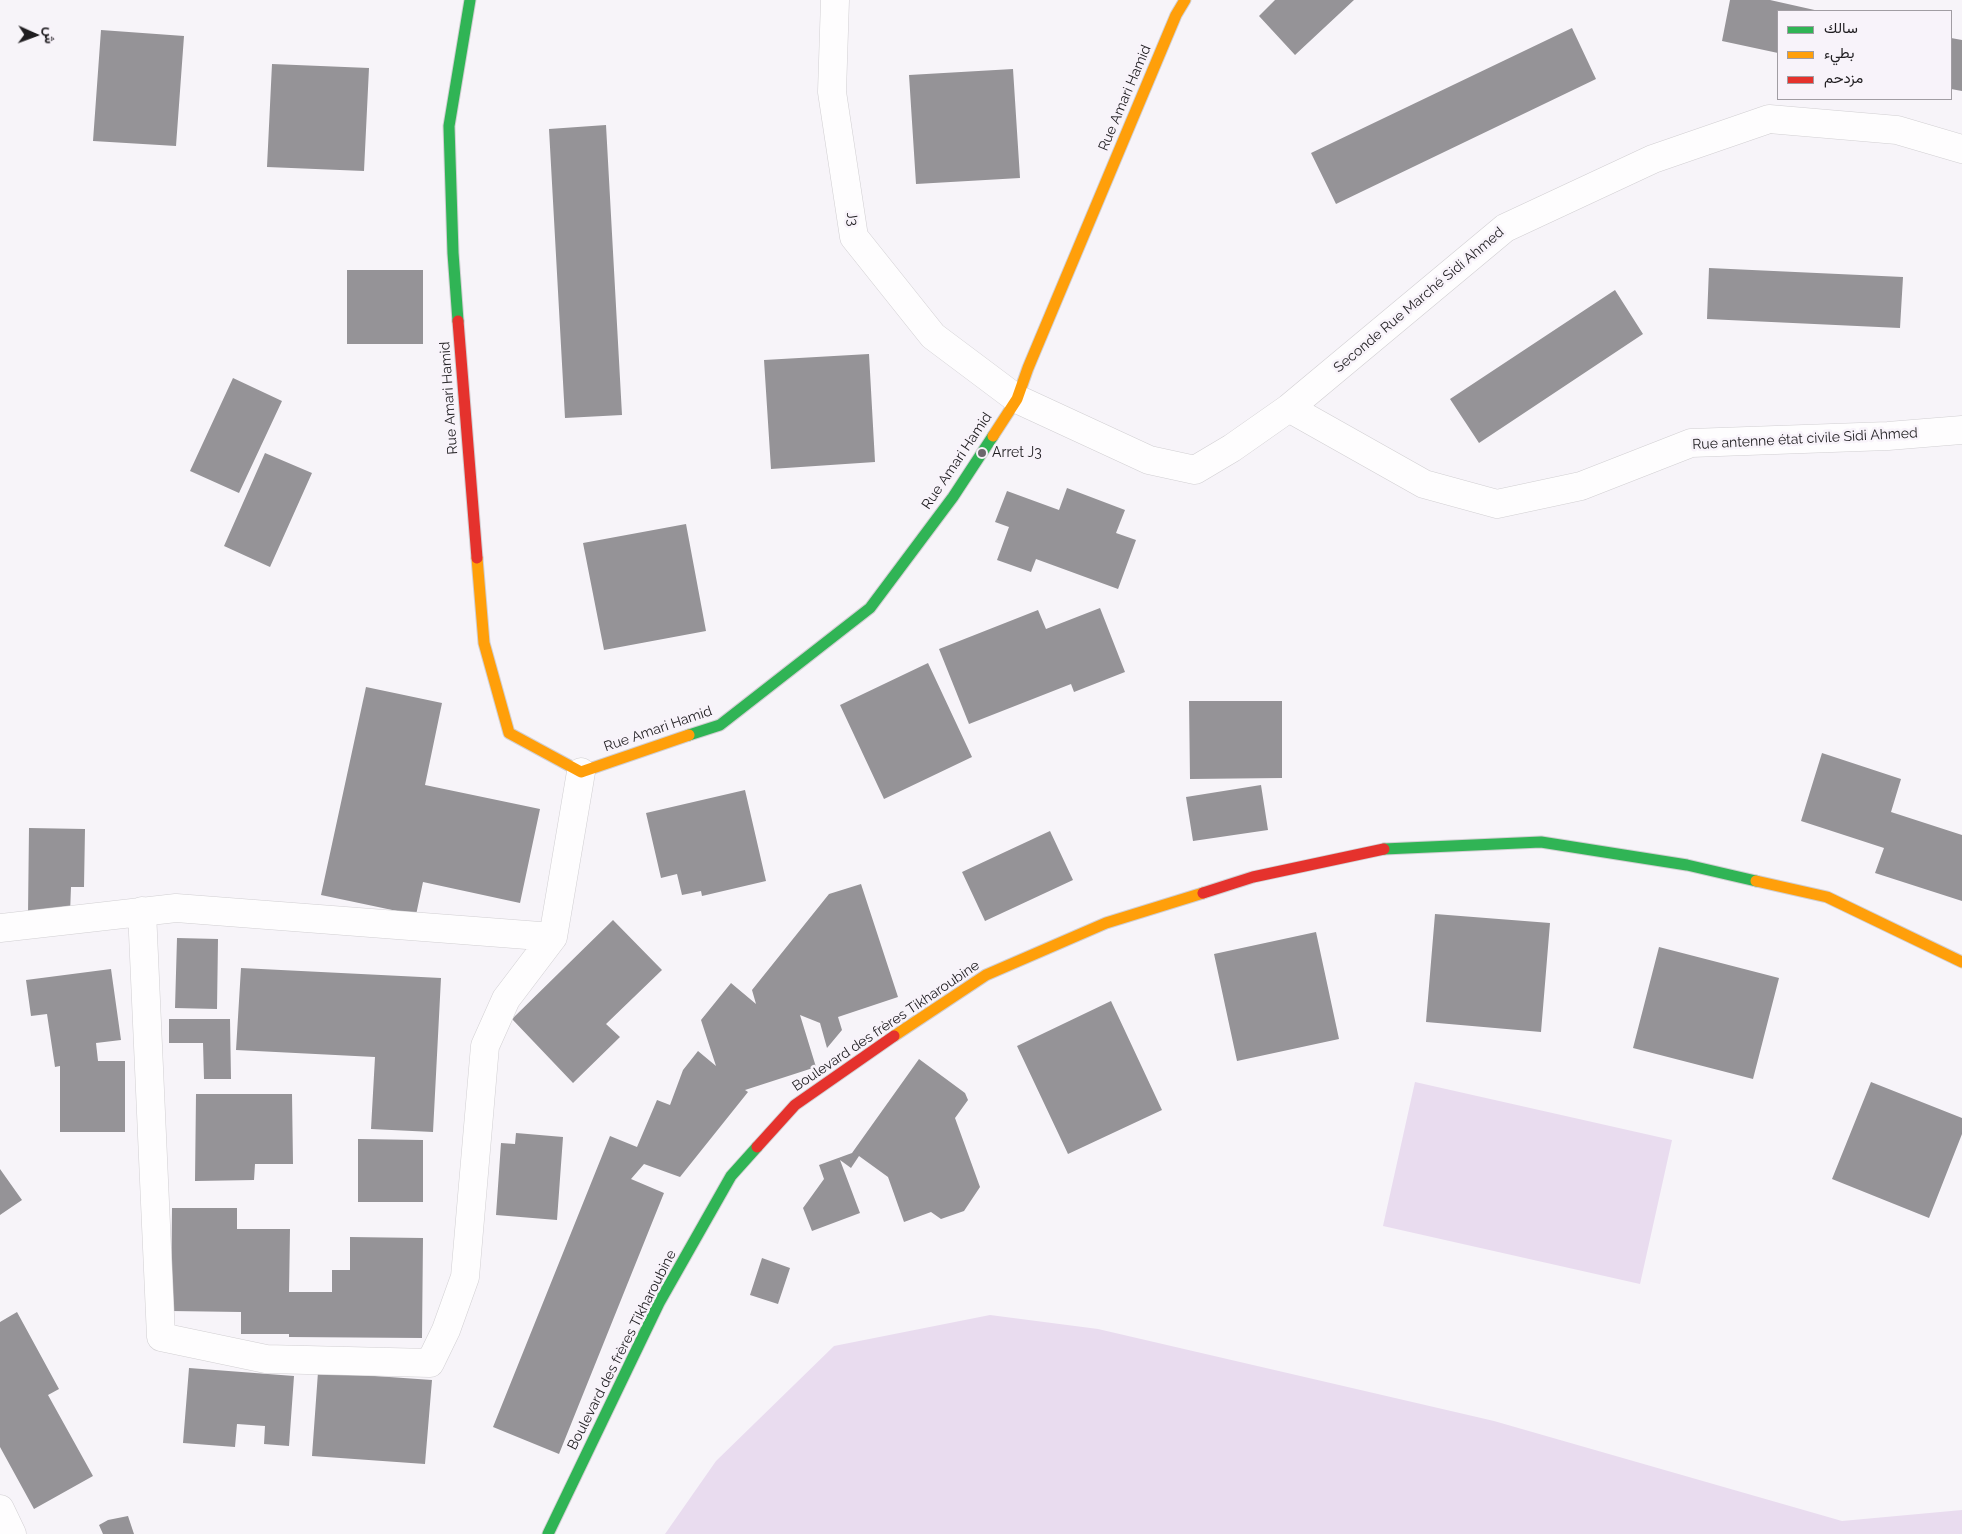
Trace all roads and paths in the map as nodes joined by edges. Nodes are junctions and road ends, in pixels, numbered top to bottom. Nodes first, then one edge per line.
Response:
1 (470, 0) edge
2 (835, 0) edge
3 (1185, 0) edge
4 (1962, 149) edge
5 (1017, 399) junction
6 (1290, 408) junction
7 (1962, 430) edge
8 (581, 772) junction
9 (142, 911) junction
10 (0, 928) edge
11 (553, 937) junction
12 (1962, 962) edge
13 (0, 1509) edge
14 (12, 1534) edge
15 (548, 1534) edge

1 - 8 street, Rue Amari Hamid
2 - 5 street, J3
3 - 5 street, Rue Amari Hamid
4 - 6 street, Seconde Rue Marché Sidi Ahmed
5 - 6 street, Seconde Rue Marché Sidi Ahmed
5 - 8 street, Rue Amari Hamid
6 - 7 street, Rue antenne état civile Sidi Ahmed
8 - 11 street
9 - 10 street
9 - 11 street
9 - 11 street
12 - 15 street, Boulevard des frères Tikharoubine
13 - 14 street

